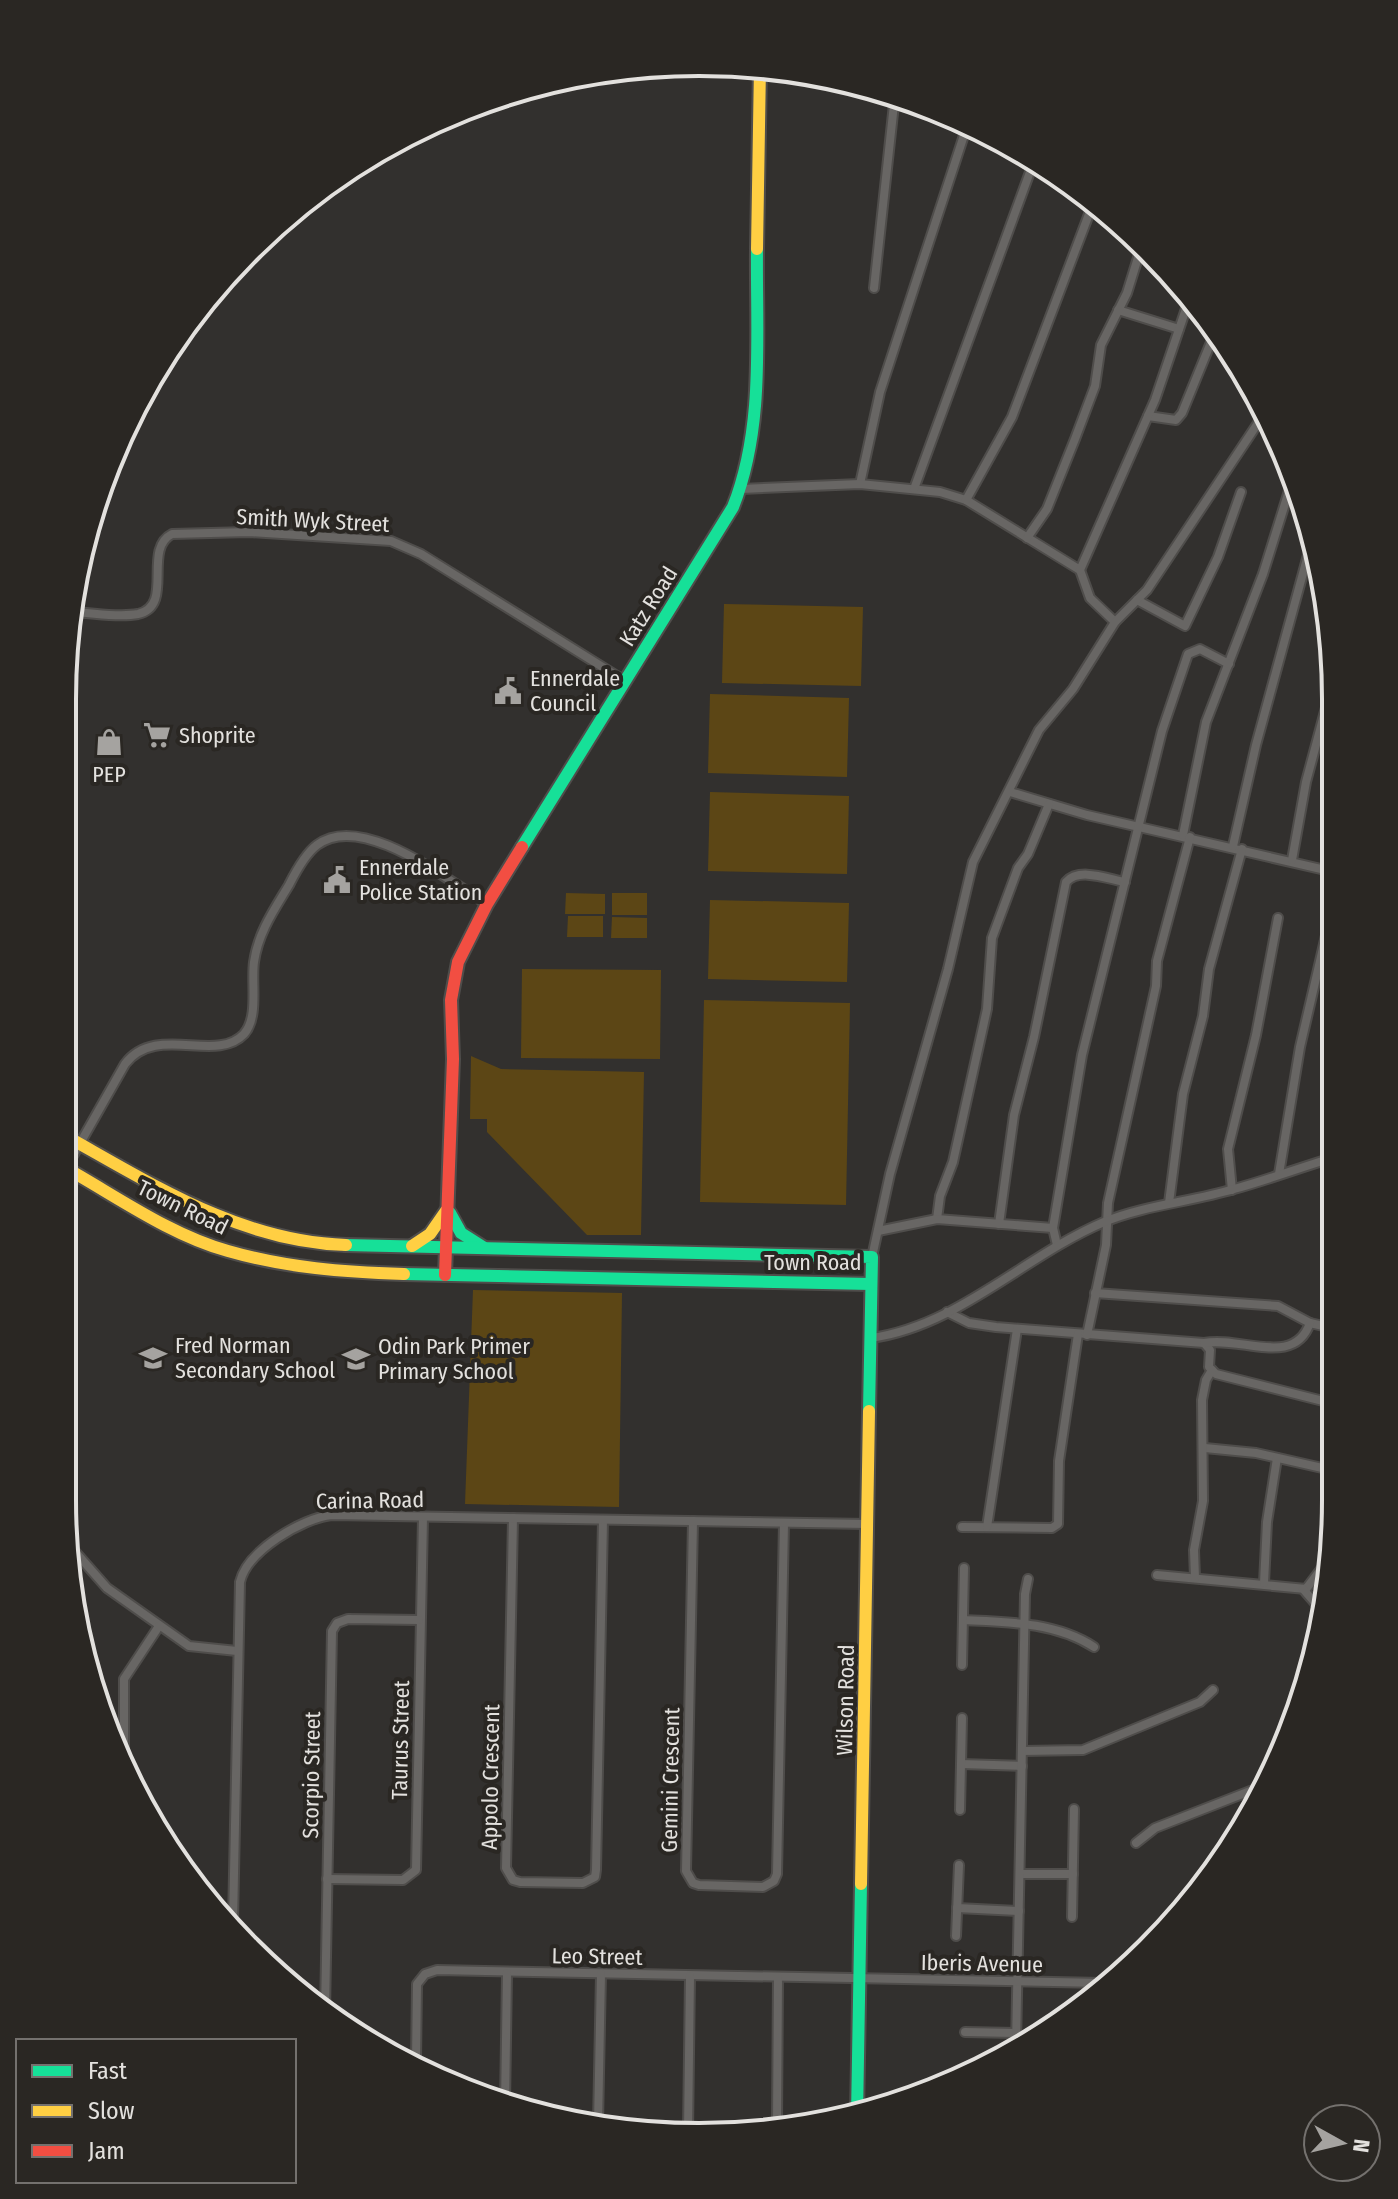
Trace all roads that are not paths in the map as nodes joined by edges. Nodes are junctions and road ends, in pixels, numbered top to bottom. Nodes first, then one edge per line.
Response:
1 (760, 79) edge
2 (894, 107) edge
3 (964, 135) edge
4 (1030, 172) edge
5 (1089, 214) edge
6 (1138, 256) edge
7 (874, 288) dead end
8 (1118, 310) junction
9 (1185, 311) edge
10 (1179, 329) junction
11 (1210, 344) edge
12 (1148, 416) junction
13 (1258, 423) edge
14 (860, 484) junction
15 (741, 489) junction
16 (914, 489) junction
17 (1241, 492) dead end
18 (1288, 495) edge
19 (966, 500) junction
20 (1027, 538) junction
21 (1306, 561) edge
22 (1080, 570) junction
23 (1137, 600) junction
24 (82, 613) edge
25 (1115, 622) junction
26 (1229, 664) junction
27 (625, 681) junction
28 (1322, 722) edge
29 (1010, 792) junction
30 (1049, 804) junction
31 (1139, 826) junction
32 (1186, 836) junction
33 (1238, 848) junction
34 (1292, 860) junction
35 (1322, 869) edge
36 (1125, 882) junction
37 (487, 904) junction
38 (1278, 918) dead end
39 (1322, 953) edge
40 (76, 1142) edge
41 (80, 1144) junction
42 (76, 1150) edge
43 (1322, 1161) edge
44 (76, 1174) edge
45 (1279, 1174) junction
46 (1232, 1190) junction
47 (1169, 1203) junction
48 (448, 1206) junction
49 (937, 1219) junction
50 (1106, 1221) junction
51 (999, 1224) junction
52 (1053, 1228) junction
53 (878, 1231) junction
54 (1057, 1245) junction
55 (409, 1247) junction
56 (446, 1248) junction
57 (487, 1249) junction
58 (872, 1257) junction
59 (445, 1275) junction
60 (871, 1284) junction
61 (1095, 1293) junction
62 (947, 1312) junction
63 (1310, 1323) junction
64 (1322, 1326) edge
65 (1017, 1329) junction
66 (1082, 1334) junction
67 (871, 1338) junction
68 (1204, 1343) junction
69 (1212, 1370) junction
70 (1322, 1401) edge
71 (1205, 1448) junction
72 (1277, 1458) junction
73 (1322, 1468) edge
74 (423, 1517) junction
75 (513, 1518) junction
76 (603, 1520) junction
77 (693, 1521) junction
78 (784, 1523) junction
79 (868, 1524) junction
80 (962, 1527) dead end
81 (987, 1527) junction
82 (78, 1556) edge
83 (964, 1568) dead end
84 (1157, 1575) dead end
85 (1317, 1577) edge
86 (1195, 1578) junction
87 (1028, 1579) dead end
88 (1264, 1583) junction
89 (1303, 1589) junction
90 (1314, 1601) edge
91 (419, 1620) junction
92 (963, 1620) junction
93 (1024, 1623) junction
94 (159, 1626) junction
95 (1094, 1647) dead end
96 (237, 1651) junction
97 (962, 1665) dead end
98 (1213, 1690) dead end
99 (962, 1718) dead end
100 (124, 1740) edge
101 (1022, 1751) junction
102 (961, 1764) junction
103 (1022, 1766) junction
104 (1250, 1792) edge
105 (1074, 1809) dead end
106 (960, 1810) dead end
107 (1136, 1843) dead end
108 (959, 1865) dead end
109 (1020, 1874) junction
110 (1073, 1874) junction
111 (327, 1879) junction
112 (957, 1908) junction
113 (1019, 1911) junction
114 (233, 1913) edge
115 (1072, 1917) dead end
116 (956, 1936) dead end
117 (507, 1973) junction
118 (601, 1974) junction
119 (690, 1976) junction
120 (778, 1977) junction
121 (859, 1979) junction
122 (1018, 1981) junction
123 (1092, 1983) edge
124 (325, 1998) edge
125 (965, 2032) dead end
126 (1016, 2033) junction
127 (1016, 2036) edge
128 (416, 2055) edge
129 (505, 2092) edge
130 (857, 2103) edge
131 (598, 2115) edge
132 (777, 2118) edge
133 (688, 2123) edge

1 - 15 street, Katz Road
2 - 7 street
3 - 14 street
4 - 16 street
5 - 19 street
6 - 8 street
8 - 10 street
8 - 20 street
9 - 10 street
10 - 12 street
11 - 12 street
12 - 22 street
13 - 23 street
14 - 15 street
14 - 16 street
15 - 27 street, Katz Road
16 - 19 street
17 - 23 street
18 - 26 street
19 - 20 street
20 - 22 street
21 - 33 street
22 - 25 street
23 - 25 street
24 - 27 street, Smith Wyk Street
25 - 29 street
26 - 31 street
26 - 32 street
27 - 37 street, Katz Road
28 - 34 street
29 - 30 street
29 - 53 street
30 - 31 street
30 - 49 street
31 - 32 street
31 - 36 street
32 - 33 street
32 - 50 street
33 - 34 street
33 - 47 street
34 - 35 street
36 - 51 street
36 - 52 street
37 - 41 street
37 - 48 street, Katz Road
38 - 46 street
39 - 45 street
40 - 41 street, Town Road
41 - 42 street
41 - 55 street, Town Road
43 - 45 street
44 - 59 street, Town Road
45 - 46 street
46 - 47 street
47 - 50 street
48 - 55 street
48 - 56 street, Katz Road
48 - 57 street
49 - 51 street
49 - 53 street
50 - 54 street
50 - 61 street
51 - 52 street
52 - 54 street
53 - 58 street
54 - 62 street
55 - 56 street, Town Road
56 - 57 street, Town Road
56 - 59 street, Katz Road
57 - 58 street, Town Road
58 - 60 street, Town Road
59 - 60 street, Town Road
60 - 67 street, Wilson Road
61 - 63 street
61 - 66 street
62 - 65 street
62 - 67 street
63 - 64 street
63 - 68 street
65 - 66 street
65 - 81 street
66 - 68 street
66 - 81 street
67 - 79 street, Wilson Road
68 - 69 street
69 - 70 street
69 - 71 street
71 - 72 street
71 - 86 street
72 - 73 street
72 - 88 street
74 - 75 street, Carina Road
74 - 91 street, Taurus Street
74 - 96 street, Carina Road
75 - 76 street, Carina Road
75 - 76 street, Appolo Crescent
76 - 77 street, Carina Road
77 - 78 street, Carina Road
77 - 78 street, Gemini Crescent
78 - 79 street, Carina Road
79 - 121 street, Wilson Road
80 - 81 street
82 - 94 street
83 - 92 street
84 - 86 street
85 - 89 street
86 - 88 street
87 - 93 street
88 - 89 street
89 - 90 street
91 - 111 street, Scorpio Street
91 - 111 street, Taurus Street
92 - 93 street
92 - 97 street
93 - 95 street
93 - 101 street
94 - 96 street
94 - 100 street
96 - 114 street, Carina Road
98 - 101 street
99 - 102 street
101 - 103 street
102 - 103 street
102 - 106 street
103 - 109 street
104 - 107 street
105 - 110 street
108 - 112 street
109 - 110 street
109 - 113 street
110 - 115 street
111 - 124 street, Scorpio Street
112 - 113 street
112 - 116 street
113 - 122 street
117 - 118 street, Leo Street
117 - 128 street, Leo Street
117 - 129 street
118 - 119 street, Leo Street
118 - 131 street
119 - 120 street, Leo Street
119 - 133 street
120 - 121 street, Leo Street
120 - 132 street
121 - 122 street, Iberis Avenue
121 - 130 street, Wilson Road
122 - 123 street, Iberis Avenue
122 - 126 street
125 - 126 street
126 - 127 street

